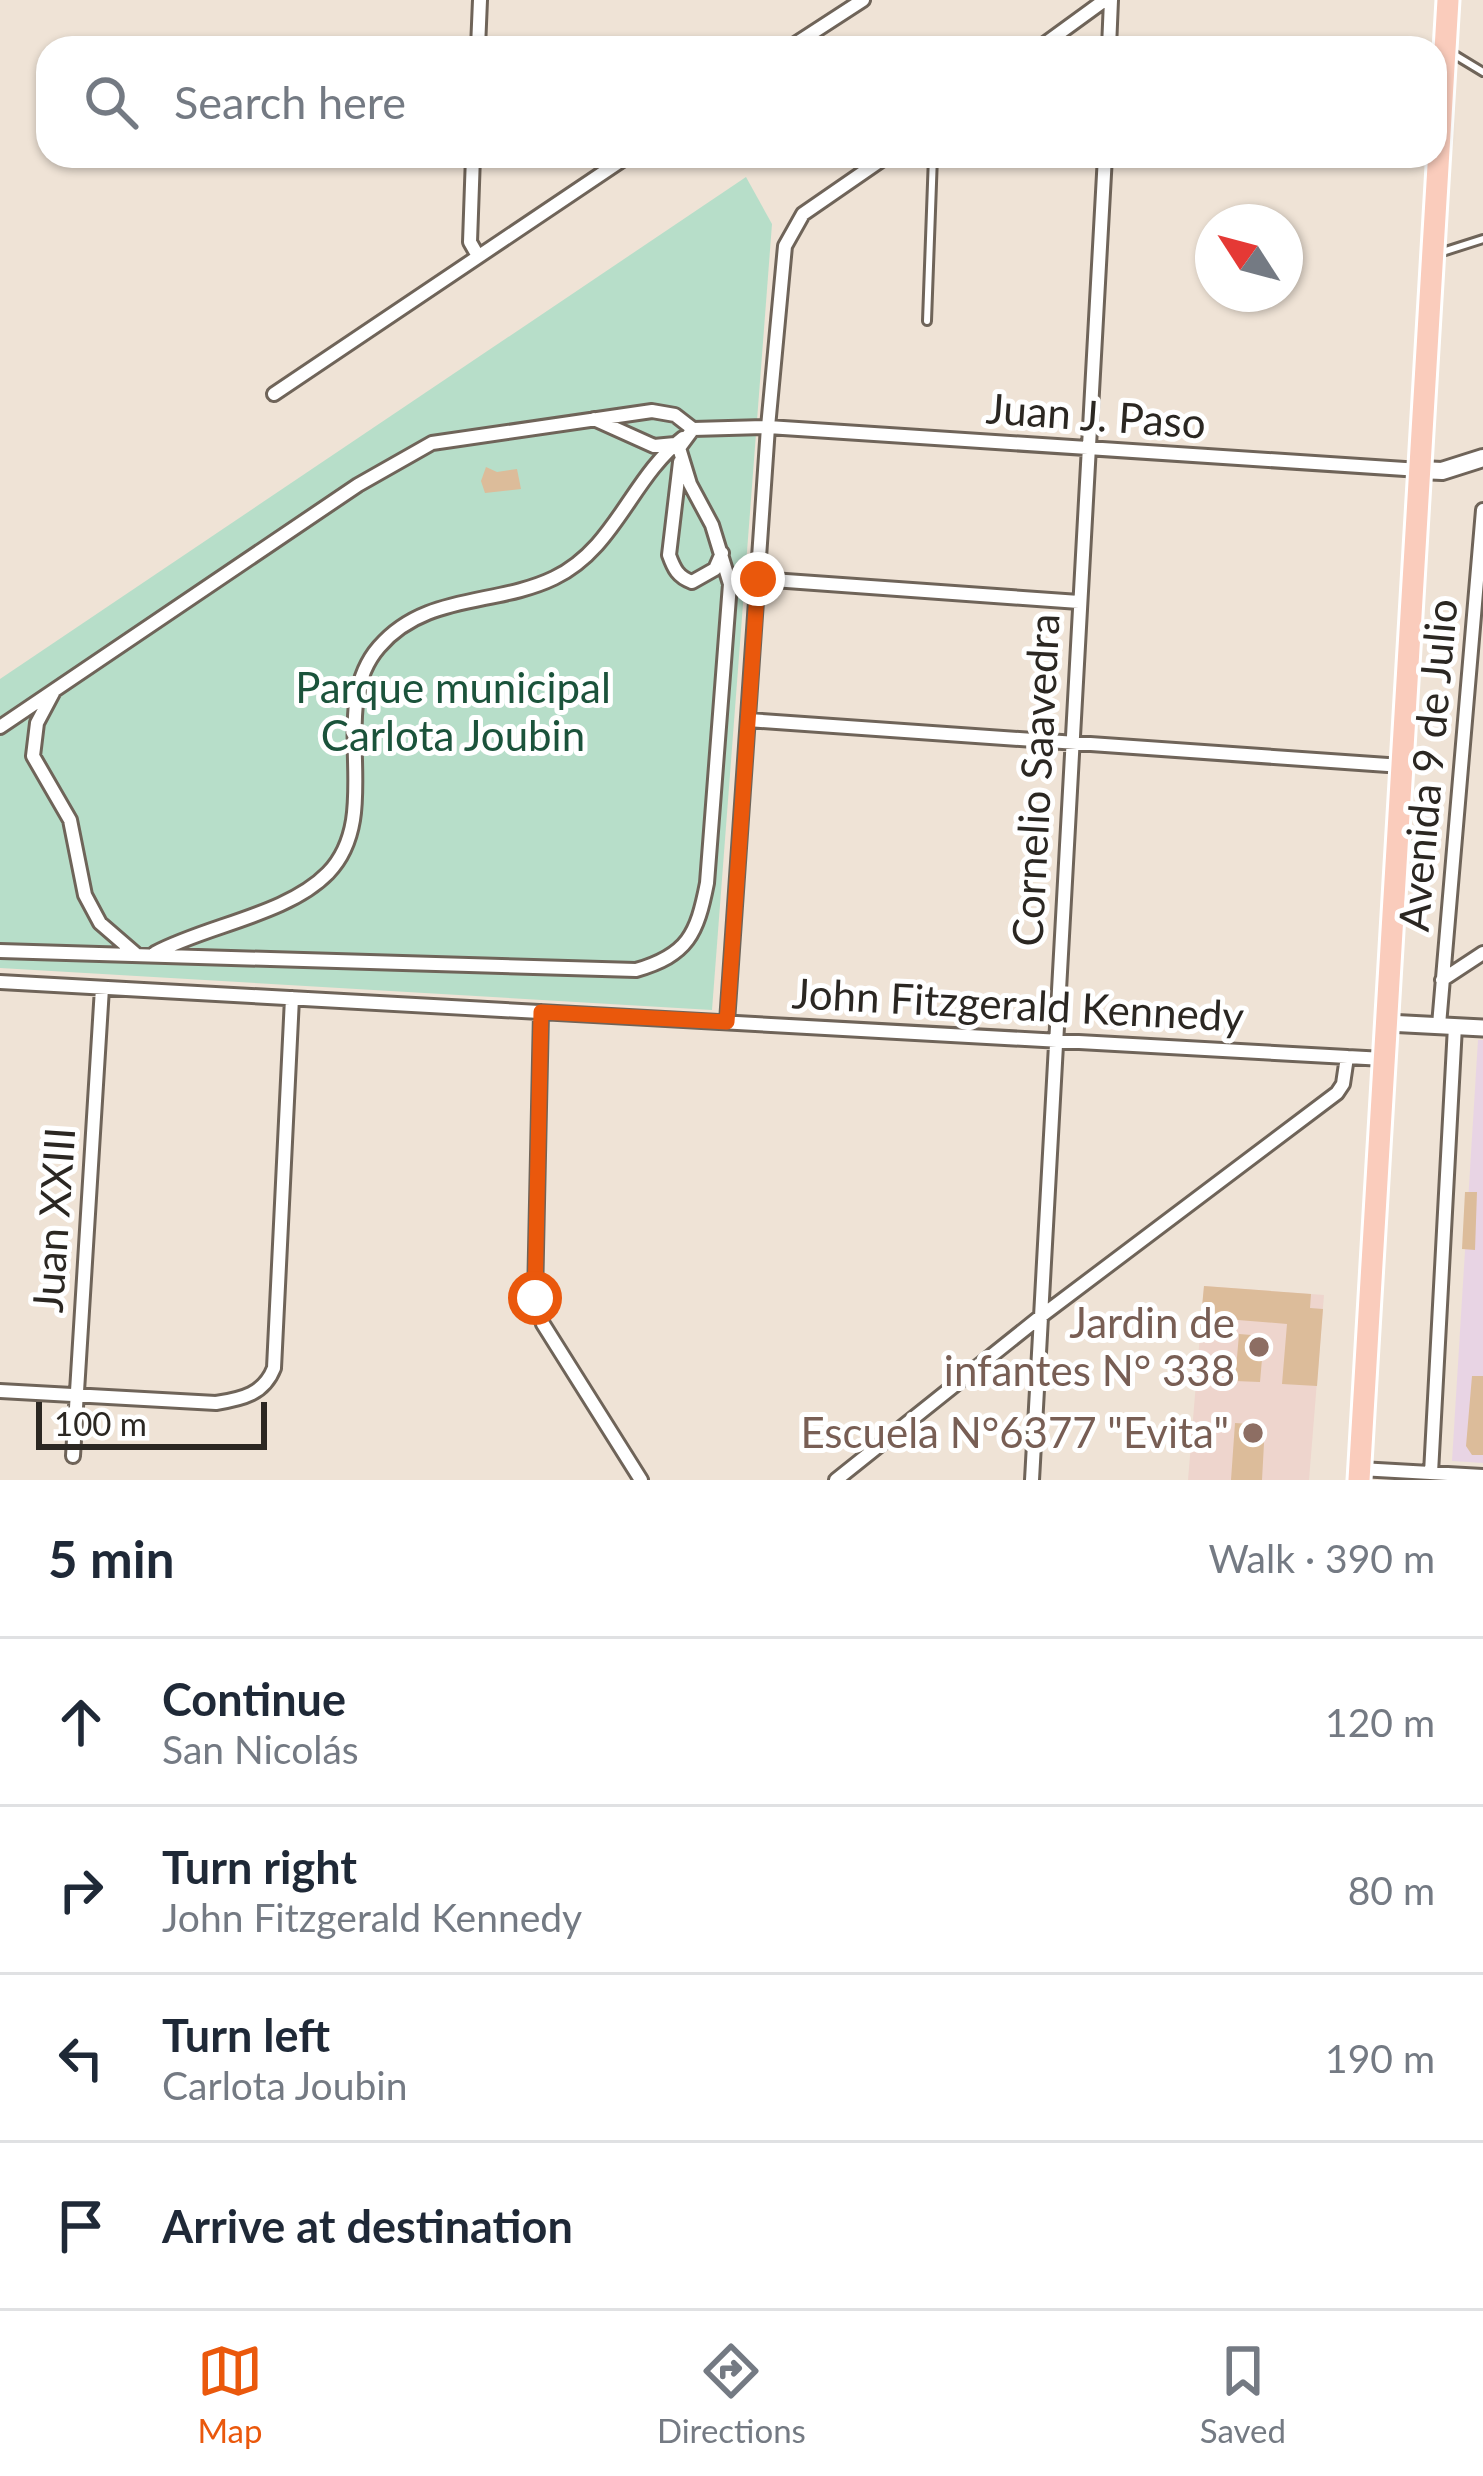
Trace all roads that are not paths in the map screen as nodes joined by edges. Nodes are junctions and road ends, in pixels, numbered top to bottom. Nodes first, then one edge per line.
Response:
1 (480, 0) edge
2 (863, 0) edge
3 (1108, 0) edge
4 (1448, 0) edge
5 (478, 36) edge
6 (808, 36) edge
7 (1056, 36) edge
8 (1109, 36) edge
9 (1446, 36) edge
10 (1447, 50) edge
11 (1483, 72) edge
12 (473, 168) edge
13 (610, 168) edge
14 (869, 168) edge
15 (933, 168) edge
16 (1104, 168) edge
17 (1436, 168) edge
18 (1483, 238) edge
19 (478, 256) junction
20 (1433, 256) junction
21 (927, 321) dead end
22 (274, 394) dead end
23 (593, 419) junction
24 (768, 427) junction
25 (684, 437) junction
26 (1087, 449) junction
27 (1483, 458) edge
28 (680, 460) junction
29 (1420, 470) junction
30 (1483, 510) edge
31 (722, 553) junction
32 (758, 579) junction
33 (1079, 602) junction
34 (55, 690) junction
35 (748, 720) junction
36 (0, 727) edge
37 (1072, 743) junction
38 (1402, 766) junction
39 (0, 951) edge
40 (1483, 953) edge
41 (144, 955) junction
42 (1442, 980) junction
43 (0, 982) edge
44 (102, 988) junction
45 (292, 998) junction
46 (541, 1012) junction
47 (727, 1022) junction
48 (1387, 1023) junction
49 (1447, 1026) junction
50 (1483, 1028) edge
51 (1055, 1040) junction
52 (1347, 1057) junction
53 (1384, 1059) junction
54 (1040, 1317) junction
55 (0, 1390) edge
56 (76, 1394) junction
57 (73, 1456) dead end
58 (1431, 1473) junction
59 (1360, 1475) edge
60 (1474, 1477) edge
61 (640, 1480) edge
62 (836, 1480) edge
63 (1032, 1480) edge

1 - 5 street
2 - 6 street
3 - 7 street
3 - 8 street
4 - 9 highway
10 - 11 lane
12 - 19 street
13 - 19 street
14 - 24 street
15 - 21 lane
16 - 26 street, Cornelio Saavedra
17 - 20 highway
18 - 20 lane
19 - 22 street
20 - 29 highway
23 - 25 street
23 - 25 street
23 - 34 street
24 - 25 street, Juan J. Paso
24 - 26 street, Juan J. Paso
24 - 32 street
25 - 28 street
25 - 41 street
26 - 29 street, Juan J. Paso
26 - 33 street, Cornelio Saavedra
27 - 29 main road
28 - 31 street
28 - 31 street
29 - 38 highway
30 - 42 street, Avenida 9 de Julio
31 - 41 street
32 - 33 street
32 - 35 street
33 - 37 street, Cornelio Saavedra
34 - 36 street
34 - 41 street
35 - 37 street
35 - 47 street
37 - 38 street
37 - 51 street, Cornelio Saavedra
38 - 48 highway
39 - 41 street
40 - 42 street
42 - 49 street, Avenida 9 de Julio
43 - 44 street, John Fitzgerald Kennedy
44 - 45 street, John Fitzgerald Kennedy
44 - 56 street, Juan XXIII
45 - 46 street, John Fitzgerald Kennedy
45 - 56 street
46 - 47 street, John Fitzgerald Kennedy
46 - 61 street
47 - 51 street, John Fitzgerald Kennedy
48 - 49 street
48 - 53 highway
49 - 50 street
49 - 58 street, Avenida 9 de Julio
51 - 52 street, John Fitzgerald Kennedy
51 - 54 street, Cornelio Saavedra
52 - 53 street, John Fitzgerald Kennedy
52 - 54 street
53 - 59 highway
54 - 62 street
54 - 63 street, Cornelio Saavedra
55 - 56 street
56 - 57 street, Juan XXIII
58 - 59 street
58 - 60 street

